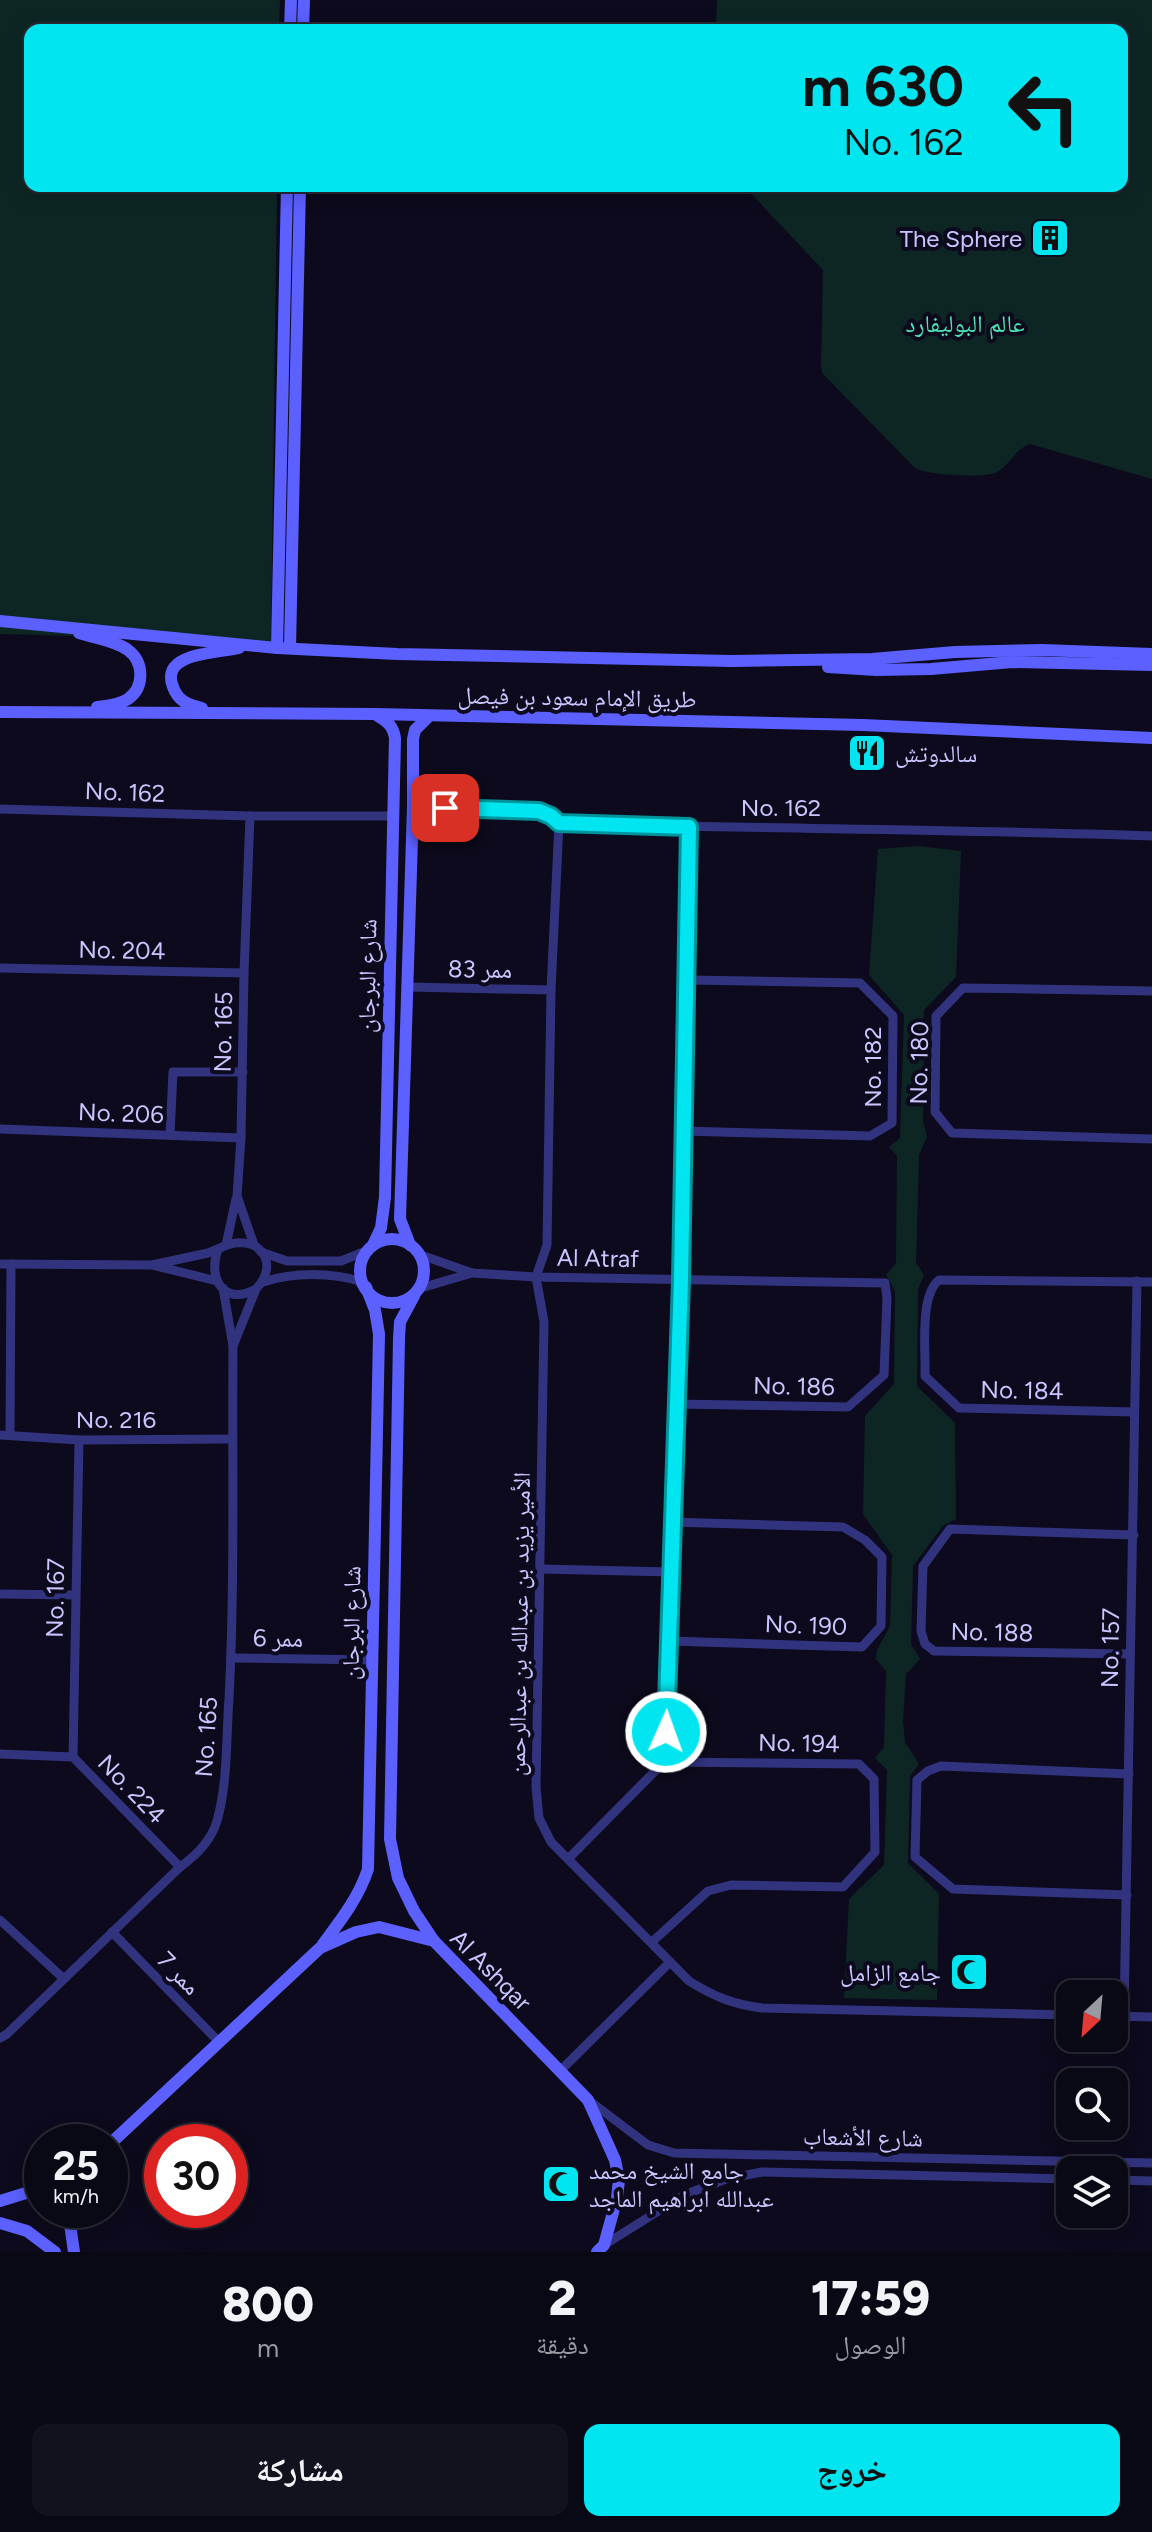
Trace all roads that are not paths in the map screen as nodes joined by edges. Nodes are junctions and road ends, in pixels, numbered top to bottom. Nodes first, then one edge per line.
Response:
1 (291, 0) edge
2 (304, 0) edge
3 (290, 24) edge
4 (303, 24) edge
5 (287, 192) edge
6 (300, 192) edge
7 (0, 621) edge
8 (54, 626) junction
9 (251, 645) junction
10 (284, 648) junction
11 (1152, 654) edge
12 (777, 661) junction
13 (1152, 665) edge
14 (0, 712) edge
15 (46, 713) junction
16 (217, 713) junction
17 (375, 714) junction
18 (429, 716) junction
19 (1152, 738) edge
20 (413, 807) junction
21 (0, 809) edge
22 (250, 816) junction
23 (392, 816) junction
24 (559, 823) junction
25 (689, 827) junction
26 (1152, 836) edge
27 (0, 968) edge
28 (244, 973) junction
29 (688, 980) junction
30 (408, 987) junction
31 (551, 990) junction
32 (1152, 991) edge
33 (243, 1072) junction
34 (0, 1129) edge
35 (684, 1131) junction
36 (170, 1135) junction
37 (241, 1138) junction
38 (1152, 1139) edge
39 (237, 1196) junction
40 (410, 1245) junction
41 (222, 1247) junction
42 (369, 1248) junction
43 (258, 1249) junction
44 (421, 1255) junction
45 (5, 1264) edge
46 (152, 1265) junction
47 (472, 1273) junction
48 (536, 1277) junction
49 (681, 1280) junction
50 (1137, 1281) junction
51 (1152, 1282) edge
52 (867, 1283) joint
53 (364, 1284) junction
54 (220, 1285) junction
55 (259, 1286) junction
56 (418, 1292) junction
57 (233, 1346) junction
58 (676, 1404) junction
59 (1134, 1412) junction
60 (5, 1435) edge
61 (232, 1439) junction
62 (79, 1440) junction
63 (671, 1522) junction
64 (1134, 1535) junction
65 (541, 1569) junction
66 (671, 1572) junction
67 (0, 1594) edge
68 (75, 1595) junction
69 (669, 1641) junction
70 (1130, 1654) junction
71 (231, 1658) junction
72 (373, 1660) junction
73 (0, 1754) edge
74 (73, 1757) junction
75 (664, 1762) junction
76 (1129, 1774) junction
77 (569, 1858) junction
78 (180, 1867) junction
79 (1127, 1895) junction
80 (0, 1920) edge
81 (112, 1932) junction
82 (434, 1941) junction
83 (652, 1942) junction
84 (320, 1948) junction
85 (670, 1962) junction
86 (63, 1978) junction
87 (1121, 1980) edge
88 (1056, 2015) edge
89 (1128, 2016) edge
90 (1152, 2017) edge
91 (0, 2038) edge
92 (218, 2041) junction
93 (560, 2071) junction
94 (588, 2100) junction
95 (128, 2127) edge
96 (1152, 2163) edge
97 (1056, 2179) edge
98 (1128, 2180) edge
99 (1152, 2181) edge
100 (24, 2194) edge
101 (0, 2201) edge
102 (0, 2223) edge
103 (71, 2228) edge
104 (600, 2248) edge
105 (55, 2252) edge
106 (74, 2252) edge

1 - 3 street
2 - 4 street
5 - 10 street
6 - 10 street
7 - 8 street, طريق الإمام سعود بن فيصل
8 - 9 street, طريق الإمام سعود بن فيصل
8 - 15 street
9 - 10 street, طريق الإمام سعود بن فيصل
9 - 16 street
10 - 12 street, طريق الإمام سعود بن فيصل
11 - 12 street, طريق الإمام سعود بن فيصل
12 - 13 street, طريق الإمام سعود بن فيصل
14 - 15 street, طريق الإمام سعود بن فيصل
15 - 16 street, طريق الإمام سعود بن فيصل
16 - 17 street, طريق الإمام سعود بن فيصل
17 - 18 street, طريق الإمام سعود بن فيصل
17 - 23 street, شارع البرجان
18 - 19 street, طريق الإمام سعود بن فيصل
18 - 20 street, شارع البرجان
20 - 24 street, No. 162
20 - 30 street, شارع البرجان
21 - 22 street, No. 162
22 - 23 street, No. 162
22 - 28 street, No. 165
23 - 42 street, شارع البرجان
24 - 25 street, No. 162
24 - 31 street, الأمير يزيد بن عبدالله بن عبدالرحمن
25 - 26 street, No. 162
25 - 29 street
27 - 28 street, No. 204
28 - 33 street, No. 165
29 - 35 street
29 - 35 street, No. 182
30 - 31 street, ممر 83
30 - 40 street, شارع البرجان
31 - 48 street, الأمير يزيد بن عبدالله بن عبدالرحمن
32 - 38 street, No. 180
33 - 36 street
33 - 37 street, No. 165
34 - 36 street, No. 206
35 - 49 street
36 - 37 street, No. 206
37 - 39 street, No. 165
39 - 41 street
39 - 43 street, No. 165
40 - 42 street
40 - 44 street
41 - 43 street
41 - 46 street
41 - 54 street
42 - 43 street
42 - 53 street, شارع البرجان
43 - 55 street
44 - 47 street
44 - 56 street, شارع البرجان
45 - 46 street
45 - 60 street
46 - 54 street
47 - 48 street, Al Atraf
47 - 56 street
48 - 49 street, Al Atraf
48 - 65 street, الأمير يزيد بن عبدالله بن عبدالرحمن
49 - 52 street, Al Atraf
49 - 58 street
50 - 51 street
50 - 59 street, No. 157
50 - 59 street, No. 184
52 - 58 street, No. 186
53 - 55 street
53 - 56 street
53 - 72 street, شارع البرجان
54 - 55 street
54 - 57 street
55 - 57 street
56 - 82 street, شارع البرجان
57 - 61 street, No. 165
58 - 63 street
59 - 64 street, No. 157
60 - 62 street, No. 216
61 - 62 street, No. 216
61 - 71 street, No. 165
62 - 68 street, No. 167
63 - 66 street
63 - 69 street, No. 190
64 - 70 street, No. 157
64 - 70 street, No. 188
65 - 66 street
65 - 77 street, الأمير يزيد بن عبدالله بن عبدالرحمن
66 - 69 street
67 - 68 street
68 - 74 street, No. 167
69 - 75 street
70 - 76 street, No. 157
71 - 72 street, ممر 6
71 - 78 street, No. 165
72 - 84 street, شارع البرجان
73 - 74 street, No. 224
74 - 78 street, No. 224
75 - 77 street
75 - 83 street, No. 194
76 - 79 street, No. 157
76 - 79 street
77 - 83 street, الأمير يزيد بن عبدالله بن عبدالرحمن
78 - 81 street, No. 165
79 - 87 street, No. 157
80 - 86 street
81 - 86 street, No. 165
81 - 92 street, ممر 7
82 - 84 street, Al Ashqar
82 - 93 street, Al Ashqar
83 - 85 street, الأمير يزيد بن عبدالله بن عبدالرحمن
84 - 92 street, Al Ashqar
85 - 88 street, الأمير يزيد بن عبدالله بن عبدالرحمن
85 - 93 street
86 - 91 street, No. 165
89 - 90 street
92 - 95 street, Al Ashqar
93 - 94 street, Al Ashqar
94 - 96 street, شارع الأشعاب
94 - 104 street, Al Ashqar
97 - 104 street, شارع الأشعاب
98 - 99 street
100 - 101 street
102 - 105 street
103 - 106 street

